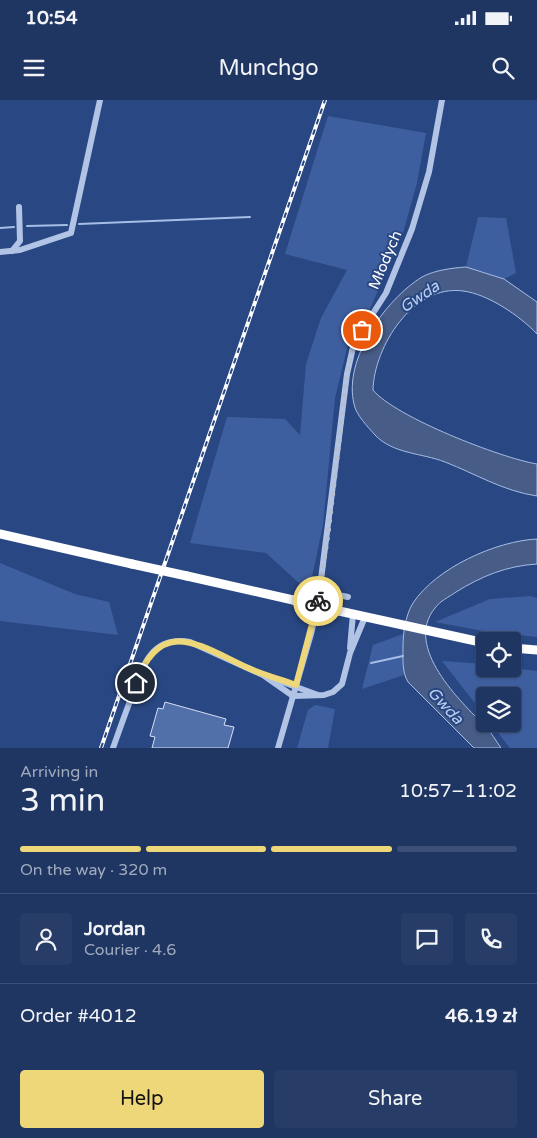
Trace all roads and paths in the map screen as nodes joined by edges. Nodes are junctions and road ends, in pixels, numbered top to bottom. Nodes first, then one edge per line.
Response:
1 (100, 100) edge
2 (442, 100) edge
3 (19, 207) dead end
4 (12, 251) junction
5 (0, 252) edge
6 (0, 534) edge
7 (320, 591) junction
8 (348, 596) dead end
9 (353, 614) junction
10 (365, 617) junction
11 (476, 641) edge
12 (521, 649) edge
13 (537, 650) edge
14 (350, 653) junction
15 (263, 675) junction
16 (296, 685) junction
17 (294, 696) junction
18 (319, 696) junction
19 (113, 748) edge
20 (278, 748) edge

1 - 4 street
2 - 7 street, Młodych
3 - 4 street
4 - 5 street
6 - 9 highway, bridge
7 - 8 street
7 - 16 street, Młodych
9 - 10 highway
9 - 14 street
10 - 11 highway
10 - 14 street
12 - 13 highway
14 - 18 street
15 - 16 street
15 - 17 street
15 - 19 street
16 - 17 street, Młodych
16 - 18 street
17 - 18 street
17 - 20 street, Młodych

